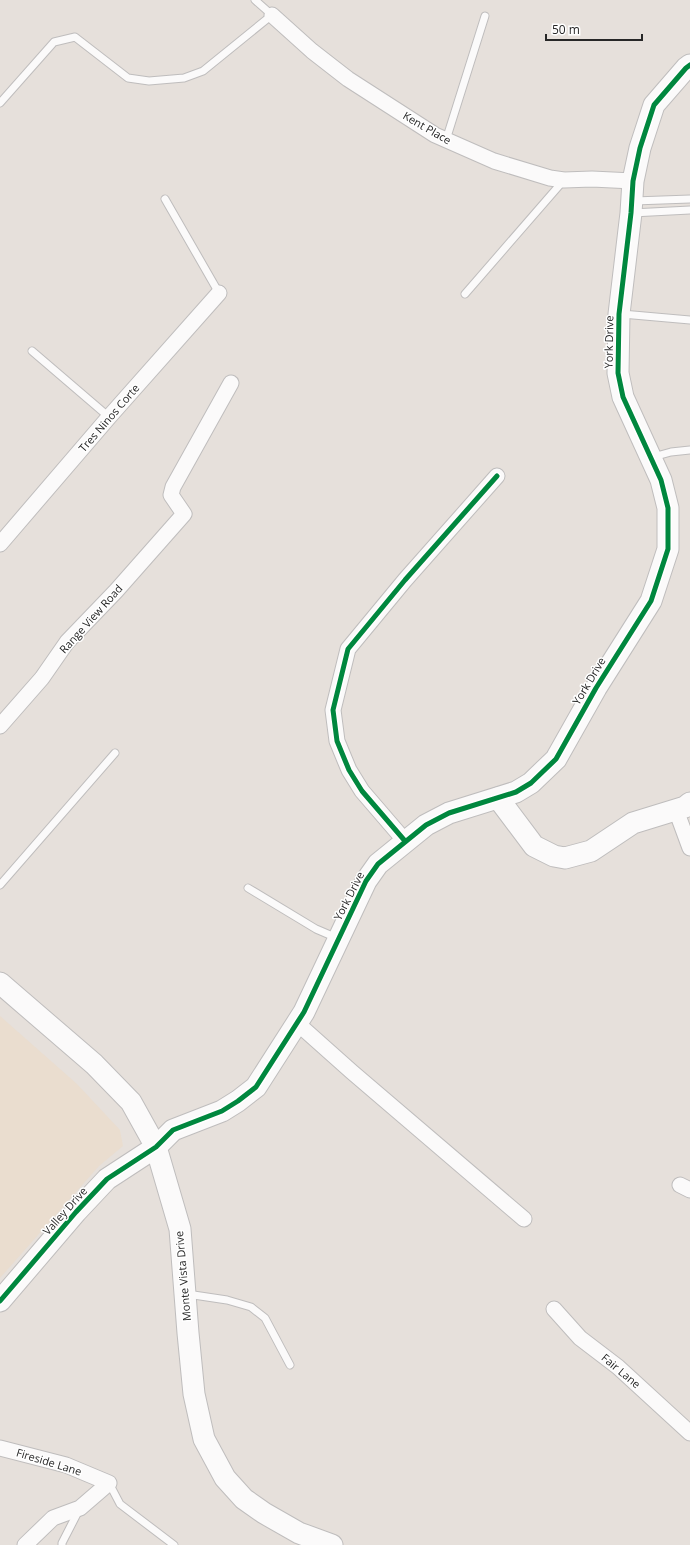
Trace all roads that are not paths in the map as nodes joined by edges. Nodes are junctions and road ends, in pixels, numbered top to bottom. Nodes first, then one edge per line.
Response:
1 (255, 0) edge
2 (272, 15) junction
3 (485, 16) dead end
4 (690, 65) edge
5 (0, 103) edge
6 (446, 140) junction
7 (564, 180) junction
8 (632, 198) junction
9 (165, 199) dead end
10 (690, 199) edge
11 (690, 210) edge
12 (219, 293) joint
13 (465, 294) dead end
14 (620, 314) junction
15 (690, 320) edge
16 (32, 351) dead end
17 (231, 383) dead end
18 (109, 417) junction
19 (690, 450) edge
20 (651, 458) junction
21 (497, 476) dead end
22 (0, 544) edge
23 (0, 726) edge
24 (115, 753) dead end
25 (498, 798) junction
26 (683, 806) edge
27 (405, 841) junction
28 (690, 848) edge
29 (0, 885) edge
30 (248, 888) dead end
31 (339, 939) junction
32 (0, 982) edge
33 (297, 1023) junction
34 (156, 1147) junction
35 (524, 1219) dead end
36 (185, 1294) junction
37 (0, 1301) edge
38 (554, 1309) dead end
39 (290, 1365) dead end
40 (690, 1433) edge
41 (0, 1448) edge
42 (109, 1483) junction
43 (80, 1508) junction
44 (25, 1545) edge
45 (62, 1545) edge
46 (174, 1545) edge
47 (332, 1545) edge

1 - 2 lane
2 - 5 lane
2 - 6 street, Kent Place
3 - 6 lane
4 - 8 street, York Drive
6 - 7 street, Kent Place
7 - 8 street, Kent Place
7 - 13 lane
8 - 10 lane
8 - 11 lane
8 - 14 street, York Drive
9 - 12 lane
12 - 18 street, Tres Ninos Corte
14 - 15 lane
14 - 20 street, York Drive
16 - 18 lane
17 - 23 street, Range View Road
18 - 22 street, Tres Ninos Corte
19 - 20 lane
20 - 25 street, York Drive
21 - 27 street
24 - 29 lane
25 - 26 street
25 - 27 street, York Drive
26 - 28 street
27 - 31 street, York Drive
30 - 31 lane
31 - 33 street, York Drive
32 - 34 street, Monte Vista Drive
33 - 34 street, York Drive
33 - 35 street
34 - 36 street, Monte Vista Drive
34 - 37 street, Valley Drive
36 - 39 lane
36 - 47 street, Monte Vista Drive
38 - 40 street, Fair Lane
41 - 42 street, Fireside Lane
42 - 43 street
42 - 46 lane
43 - 44 street
43 - 45 lane

